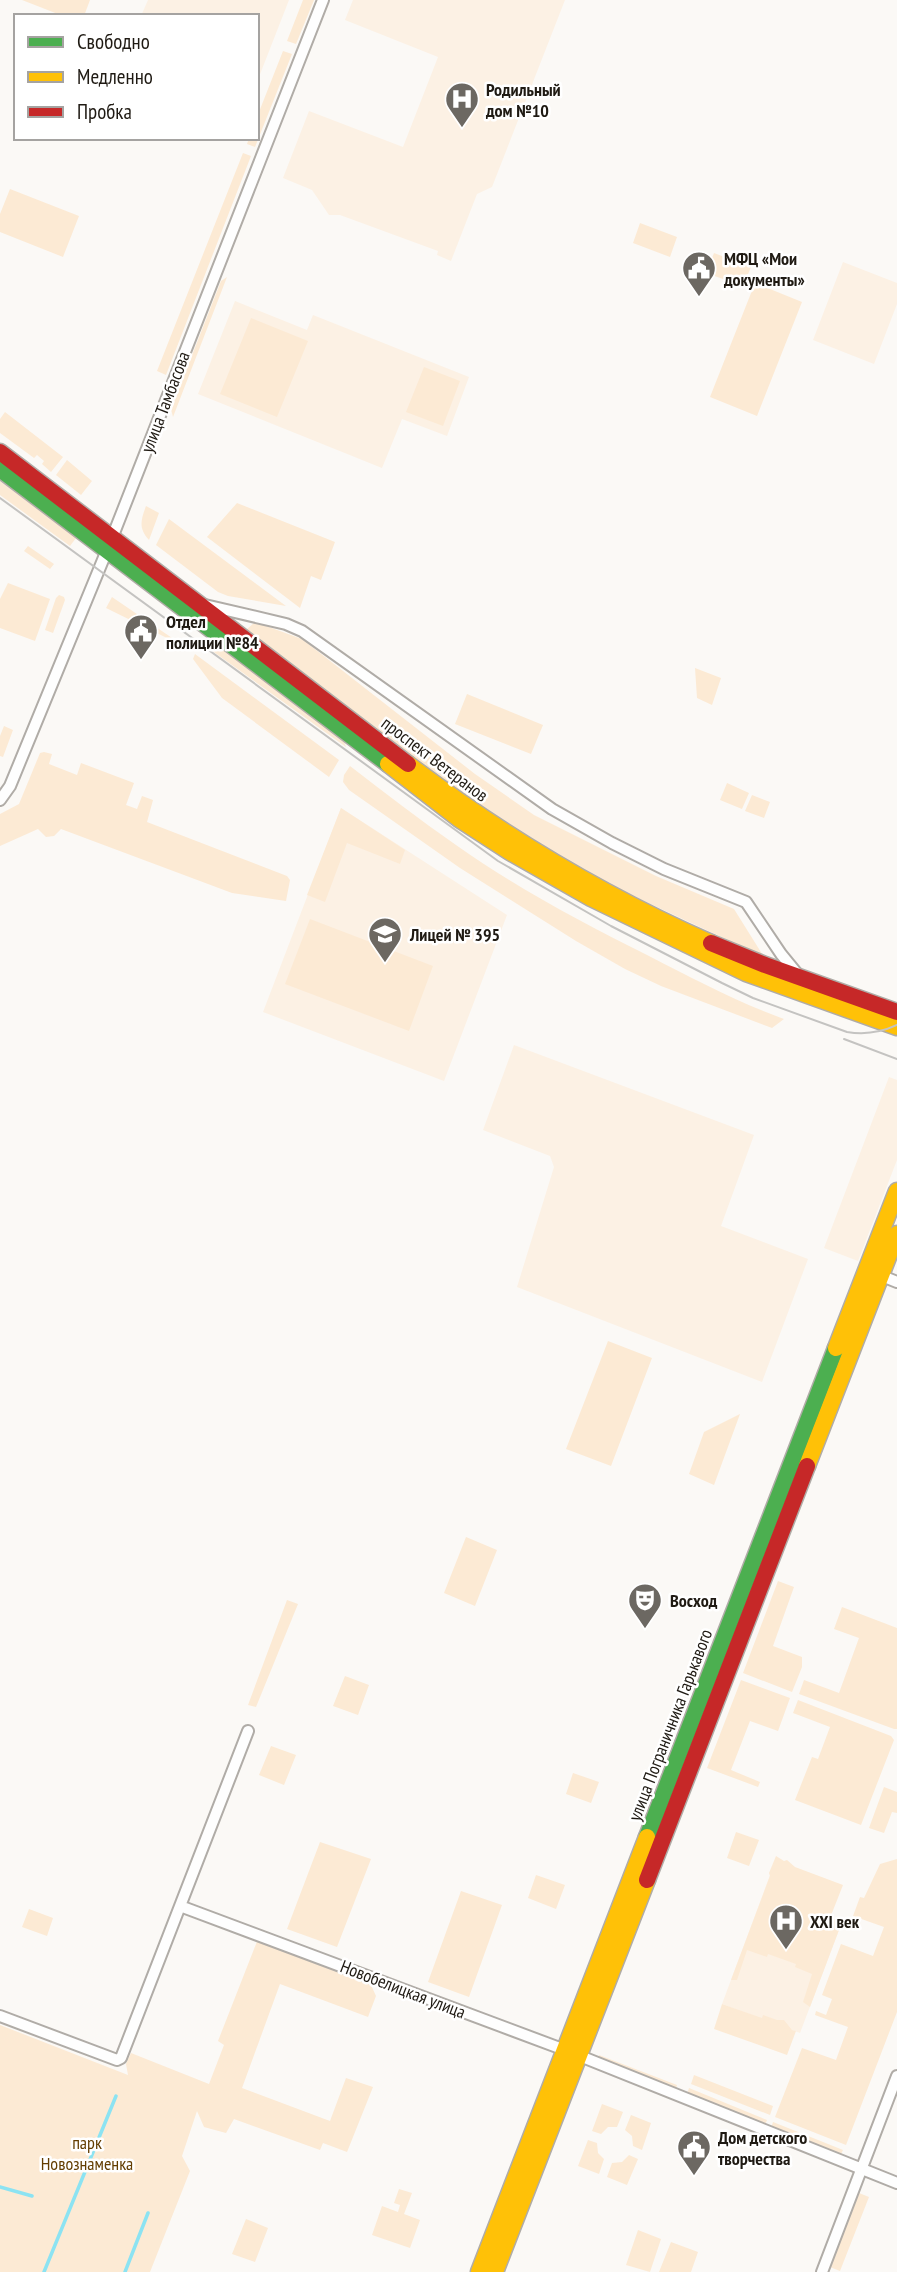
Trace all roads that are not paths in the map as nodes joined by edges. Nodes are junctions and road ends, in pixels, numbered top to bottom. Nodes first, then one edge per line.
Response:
1 (323, 0) edge
2 (0, 452) edge
3 (0, 469) edge
4 (109, 544) junction
5 (199, 603) junction
6 (0, 800) edge
7 (799, 976) junction
8 (897, 1012) edge
9 (897, 1027) edge
10 (897, 1191) edge
11 (897, 1234) edge
12 (874, 1273) junction
13 (897, 1282) edge
14 (248, 1731) dead end
15 (180, 1906) junction
16 (0, 2015) edge
17 (572, 2053) junction
18 (897, 2076) edge
19 (862, 2169) junction
20 (897, 2183) edge
21 (480, 2272) edge
22 (495, 2272) edge
23 (822, 2272) edge

1 - 4 street, улица Тамбасова
2 - 4 main road, проспект Ветеранов
3 - 4 main road, проспект Ветеранов
4 - 5 main road, проспект Ветеранов
4 - 6 street, улица Тамбасова
4 - 9 main road, проспект Ветеранов
5 - 7 main road, проспект Ветеранов
5 - 7 street
7 - 8 main road, проспект Ветеранов
10 - 12 main road, улица Пограничника Гарькавого
11 - 12 main road, улица Пограничника Гарькавого
12 - 13 street
12 - 17 main road, улица Пограничника Гарькавого
14 - 15 street
15 - 16 street
15 - 17 street, Новобелицкая улица
17 - 19 street, Новобелицкая улица
17 - 21 main road, улица Пограничника Гарькавого
17 - 22 main road, улица Пограничника Гарькавого
18 - 19 street
19 - 20 street, Новобелицкая улица
19 - 23 street

